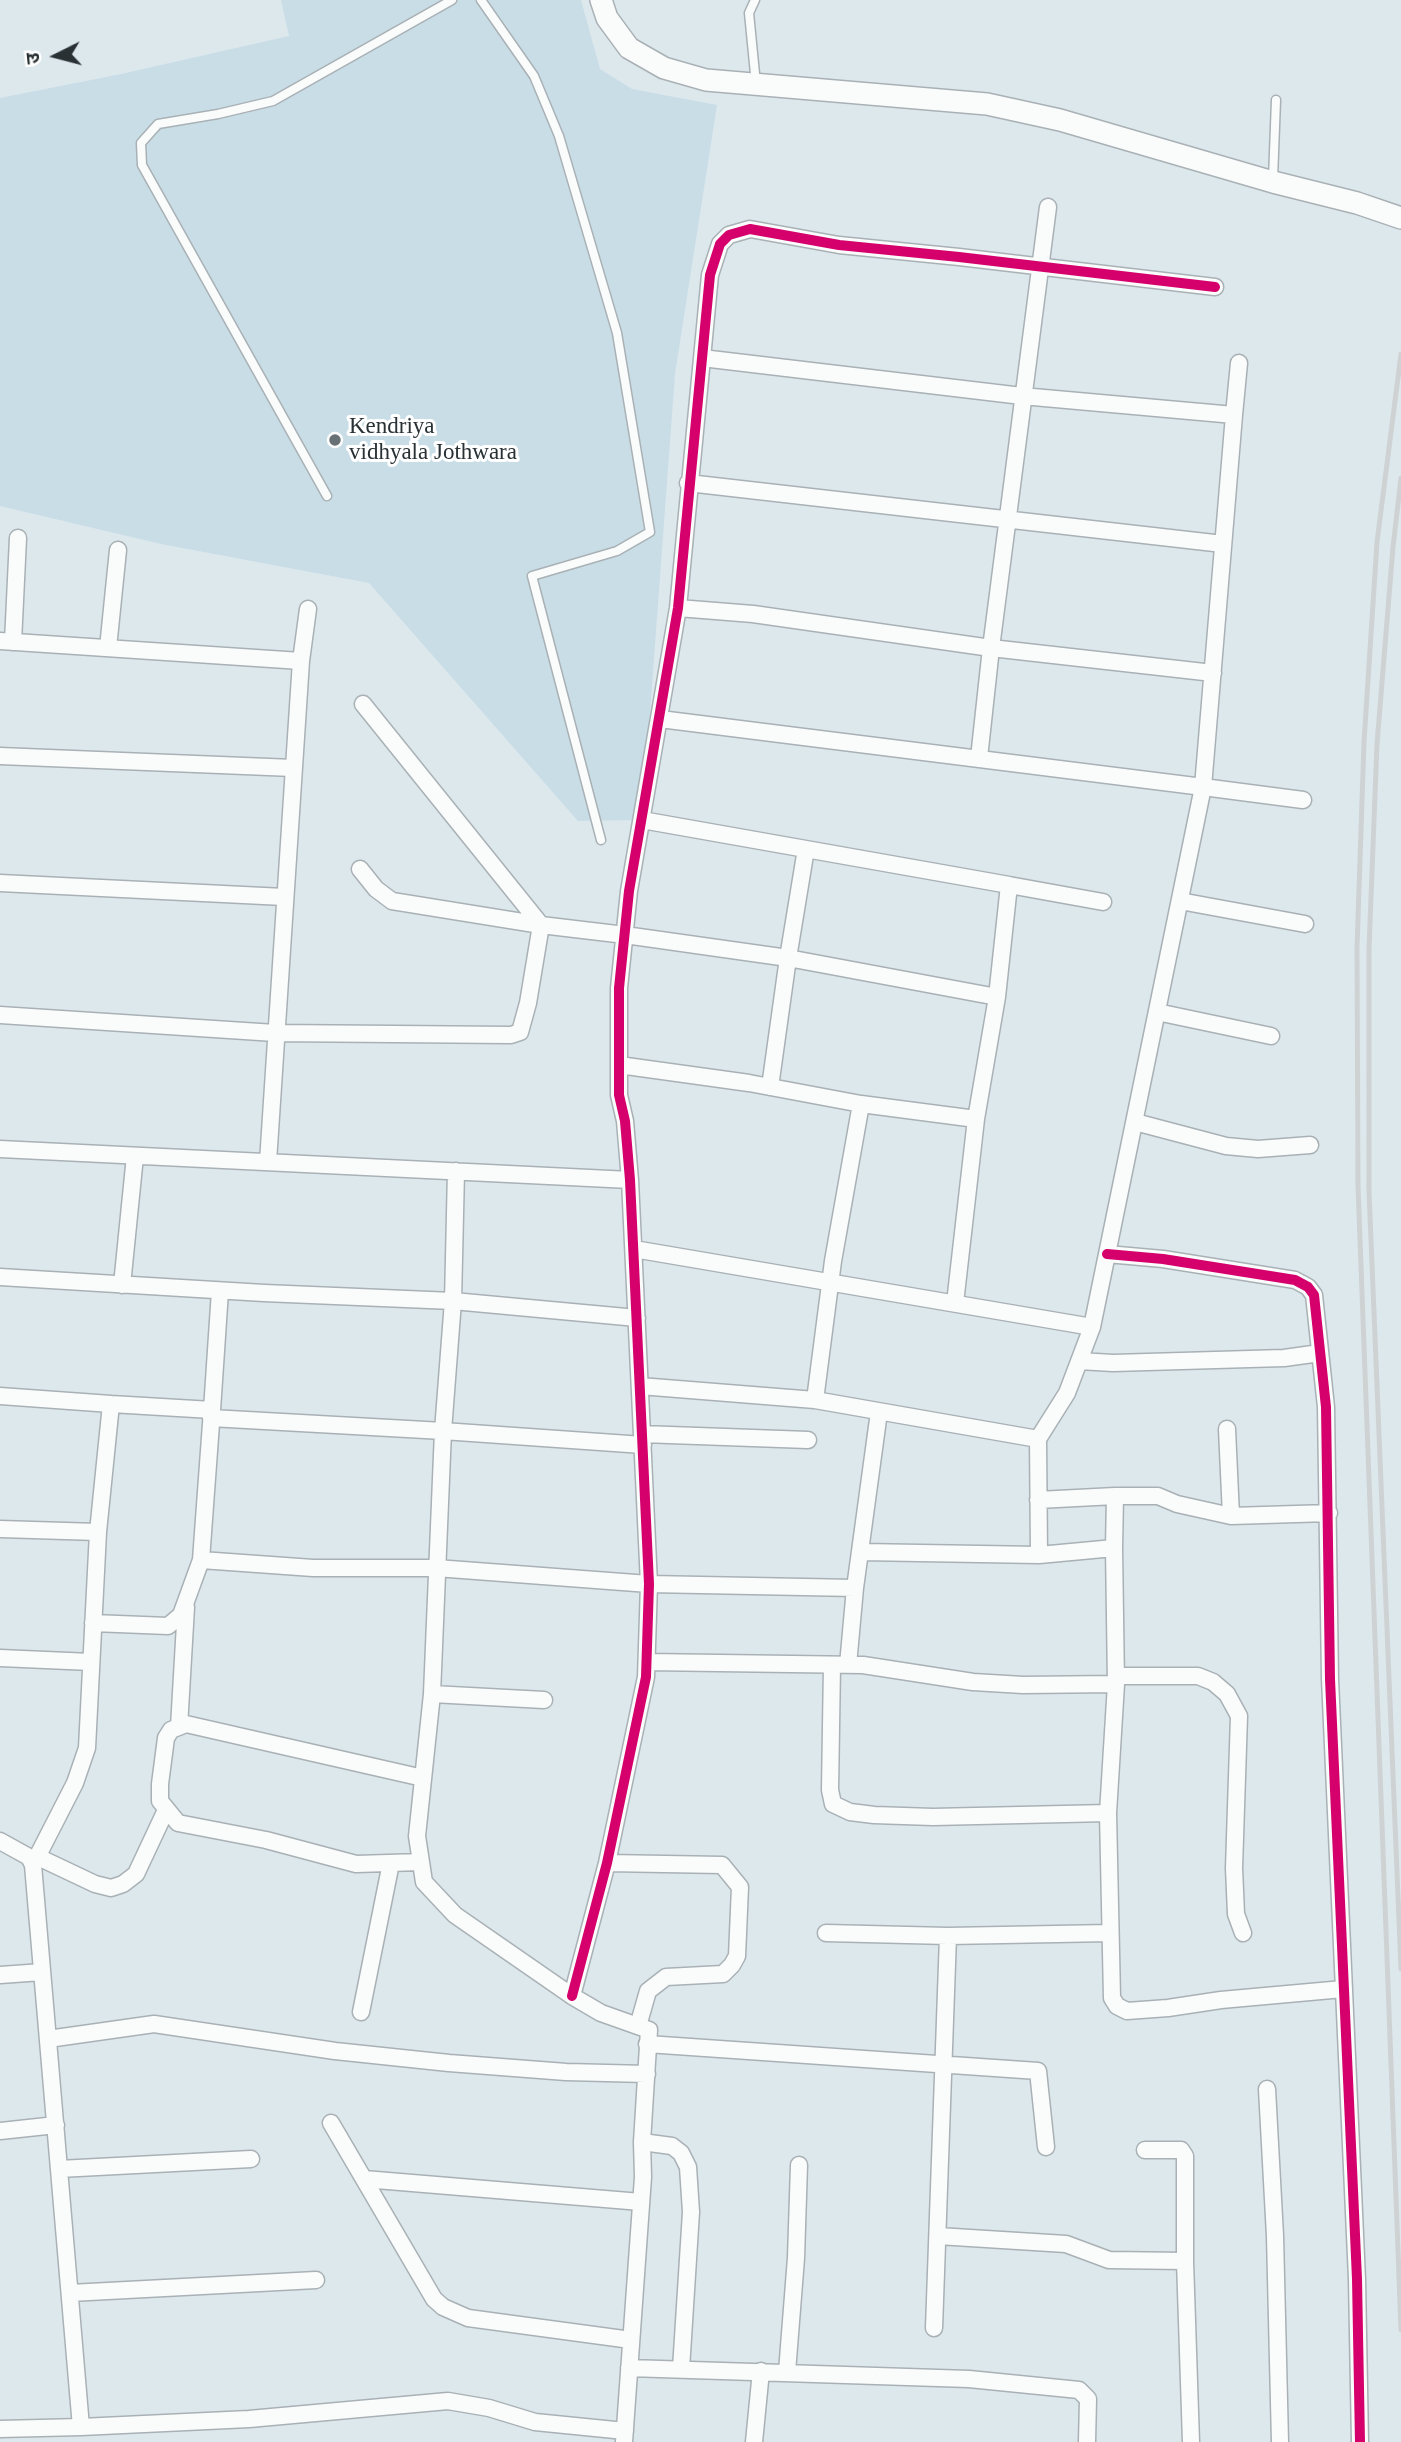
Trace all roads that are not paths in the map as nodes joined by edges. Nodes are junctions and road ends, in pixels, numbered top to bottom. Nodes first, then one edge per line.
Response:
1 (452, 0) edge
2 (481, 0) edge
3 (601, 0) edge
4 (755, 0) edge
5 (757, 84) junction
6 (1276, 100) dead end
7 (1273, 182) junction
8 (1048, 207) dead end
9 (1401, 218) edge
10 (1039, 266) junction
11 (1215, 287) dead end
12 (702, 358) junction
13 (1239, 363) dead end
14 (1023, 396) junction
15 (1234, 415) junction
16 (688, 483) junction
17 (327, 496) dead end
18 (1007, 520) junction
19 (18, 538) dead end
20 (1223, 544) junction
21 (118, 550) dead end
22 (678, 608) junction
23 (308, 609) dead end
24 (6, 641) edge
25 (108, 648) junction
26 (991, 648) junction
27 (300, 661) junction
28 (1213, 673) junction
29 (363, 704) dead end
30 (660, 719) junction
31 (0, 755) edge
32 (979, 758) junction
33 (293, 768) junction
34 (1203, 787) junction
35 (1303, 800) dead end
36 (642, 820) junction
37 (601, 840) dead end
38 (806, 849) junction
39 (360, 869) dead end
40 (0, 883) edge
41 (1009, 885) junction
42 (284, 897) junction
43 (1180, 901) junction
44 (1103, 902) dead end
45 (1305, 924) dead end
46 (541, 925) junction
47 (625, 935) junction
48 (788, 958) junction
49 (998, 997) junction
50 (1157, 1012) junction
51 (0, 1015) edge
52 (275, 1033) junction
53 (1271, 1035) dead end
54 (619, 1065) junction
55 (770, 1087) junction
56 (861, 1104) junction
57 (976, 1119) junction
58 (1135, 1122) junction
59 (1310, 1145) dead end
60 (0, 1149) edge
61 (135, 1156) junction
62 (268, 1162) junction
63 (456, 1171) junction
64 (630, 1180) junction
65 (634, 1250) junction
66 (1107, 1254) junction
67 (0, 1278) edge
68 (830, 1283) junction
69 (122, 1285) junction
70 (220, 1291) junction
71 (453, 1301) junction
72 (955, 1303) junction
73 (637, 1318) junction
74 (1092, 1327) junction
75 (1320, 1353) junction
76 (1079, 1361) junction
77 (640, 1385) junction
78 (0, 1396) edge
79 (816, 1400) junction
80 (111, 1404) junction
81 (879, 1412) junction
82 (212, 1414) junction
83 (1227, 1429) dead end
84 (443, 1431) junction
85 (1038, 1438) junction
86 (643, 1440) junction
87 (808, 1440) dead end
88 (1115, 1496) junction
89 (1038, 1500) junction
90 (1329, 1513) junction
91 (1231, 1516) junction
92 (0, 1530) edge
93 (98, 1532) junction
94 (1114, 1548) junction
95 (861, 1552) junction
96 (1039, 1555) junction
97 (201, 1560) junction
98 (436, 1568) junction
99 (649, 1584) junction
100 (855, 1588) junction
101 (187, 1603) junction
102 (93, 1623) junction
103 (0, 1658) edge
104 (91, 1662) junction
105 (647, 1662) junction
106 (840, 1665) junction
107 (1116, 1680) junction
108 (432, 1694) junction
109 (544, 1700) dead end
110 (179, 1727) junction
111 (423, 1778) junction
112 (166, 1810) junction
113 (1108, 1812) junction
114 (0, 1841) edge
115 (35, 1861) junction
116 (421, 1862) junction
117 (391, 1863) junction
118 (607, 1863) junction
119 (826, 1933) dead end
120 (1110, 1933) junction
121 (1243, 1933) dead end
122 (948, 1936) junction
123 (42, 1972) junction
124 (0, 1975) edge
125 (1343, 1989) junction
126 (572, 1996) junction
127 (362, 2012) dead end
128 (638, 2026) junction
129 (48, 2039) junction
130 (647, 2044) junction
131 (945, 2064) junction
132 (647, 2074) junction
133 (1267, 2089) dead end
134 (331, 2123) dead end
135 (56, 2125) junction
136 (0, 2131) edge
137 (642, 2142) junction
138 (1046, 2147) dead end
139 (1145, 2150) dead end
140 (251, 2158) dead end
141 (799, 2165) dead end
142 (59, 2169) junction
143 (364, 2179) junction
144 (641, 2202) junction
145 (938, 2236) junction
146 (1185, 2261) junction
147 (317, 2280) dead end
148 (70, 2293) junction
149 (934, 2328) dead end
150 (631, 2340) junction
151 (629, 2368) junction
152 (681, 2369) junction
153 (761, 2371) junction
154 (787, 2372) junction
155 (81, 2427) junction
156 (0, 2429) edge
157 (624, 2437) edge
158 (754, 2442) edge
159 (1087, 2442) edge
160 (1191, 2442) edge
161 (1280, 2442) edge
162 (1360, 2442) edge

1 - 17 lane
2 - 37 lane
3 - 5 street
4 - 5 lane
5 - 7 street
6 - 7 lane
7 - 9 street
8 - 10 street
10 - 11 street
10 - 12 street
10 - 14 street
12 - 14 street
12 - 16 street
13 - 15 street
14 - 15 street
14 - 18 street
15 - 20 street
16 - 18 street
16 - 22 street
18 - 20 street
18 - 26 street
19 - 24 street
20 - 28 street
21 - 25 street
22 - 26 street
22 - 30 street
23 - 27 street
24 - 25 street
25 - 27 street
26 - 28 street
26 - 32 street
27 - 33 street
28 - 34 street
29 - 46 street
30 - 32 street
30 - 36 street
31 - 33 street
32 - 34 street
33 - 42 street
34 - 35 street
34 - 43 street
36 - 38 street
36 - 47 street
38 - 41 street
38 - 48 street
39 - 46 street
40 - 42 street
41 - 44 street
41 - 49 street
42 - 52 street
43 - 45 street
43 - 50 street
46 - 47 street
46 - 52 street
47 - 48 street
47 - 54 street
48 - 49 street
48 - 55 street
49 - 57 street
50 - 53 street
50 - 58 street
51 - 52 street
52 - 62 street
54 - 55 street
54 - 64 street
55 - 56 street
56 - 57 street
56 - 68 street
57 - 72 street
58 - 59 street
58 - 66 street
60 - 61 street
61 - 62 street
61 - 69 street
62 - 63 street
63 - 64 street
63 - 71 street
64 - 65 street
65 - 68 street
65 - 73 street
66 - 74 street
66 - 75 street
67 - 69 street
68 - 72 street
68 - 79 street
69 - 70 street
70 - 71 street
70 - 82 street
71 - 73 street
71 - 84 street
72 - 74 street
73 - 77 street
74 - 76 street
75 - 76 street
75 - 90 street
76 - 85 street
77 - 79 street
77 - 86 street
78 - 80 street
79 - 81 street
80 - 82 street
80 - 93 street
81 - 85 street
81 - 95 street
82 - 84 street
82 - 97 street
83 - 91 street
84 - 86 street
84 - 98 street
85 - 89 street
86 - 87 street
86 - 99 street
88 - 89 street
88 - 91 street
88 - 94 street
89 - 96 street
90 - 91 street
90 - 125 street
92 - 93 street
93 - 102 street
94 - 96 street
94 - 107 street
95 - 96 street
95 - 100 street
97 - 98 street
97 - 101 street
98 - 99 street
98 - 108 street
99 - 100 street
99 - 105 street
100 - 106 street
101 - 102 street
101 - 110 street
102 - 104 street
103 - 104 street
104 - 115 street
105 - 106 street
105 - 118 street
106 - 107 street
106 - 113 street
107 - 113 street
107 - 121 street
108 - 109 street
108 - 111 street
110 - 111 street
110 - 112 street
111 - 116 street
112 - 115 street
112 - 117 street
113 - 120 street
114 - 115 street
115 - 123 street
116 - 117 street
116 - 126 street
117 - 127 street
118 - 126 street
118 - 128 street
119 - 122 street
120 - 122 street
120 - 125 street
122 - 131 street
123 - 124 street
123 - 129 street
125 - 162 street
126 - 128 street
128 - 130 street
129 - 132 street
129 - 135 street
130 - 131 street
130 - 132 street
131 - 138 street
131 - 145 street
132 - 137 street
133 - 161 street
134 - 143 street
135 - 136 street
135 - 142 street
137 - 144 street
137 - 152 street
139 - 146 street
140 - 142 street
141 - 154 street
142 - 148 street
143 - 144 street
143 - 150 street
144 - 150 street
145 - 146 street
145 - 149 street
146 - 160 street
147 - 148 street
148 - 155 street
150 - 151 street
151 - 152 street
151 - 157 street
152 - 153 street
153 - 154 street
153 - 158 street
154 - 159 street
155 - 156 street
155 - 157 street

